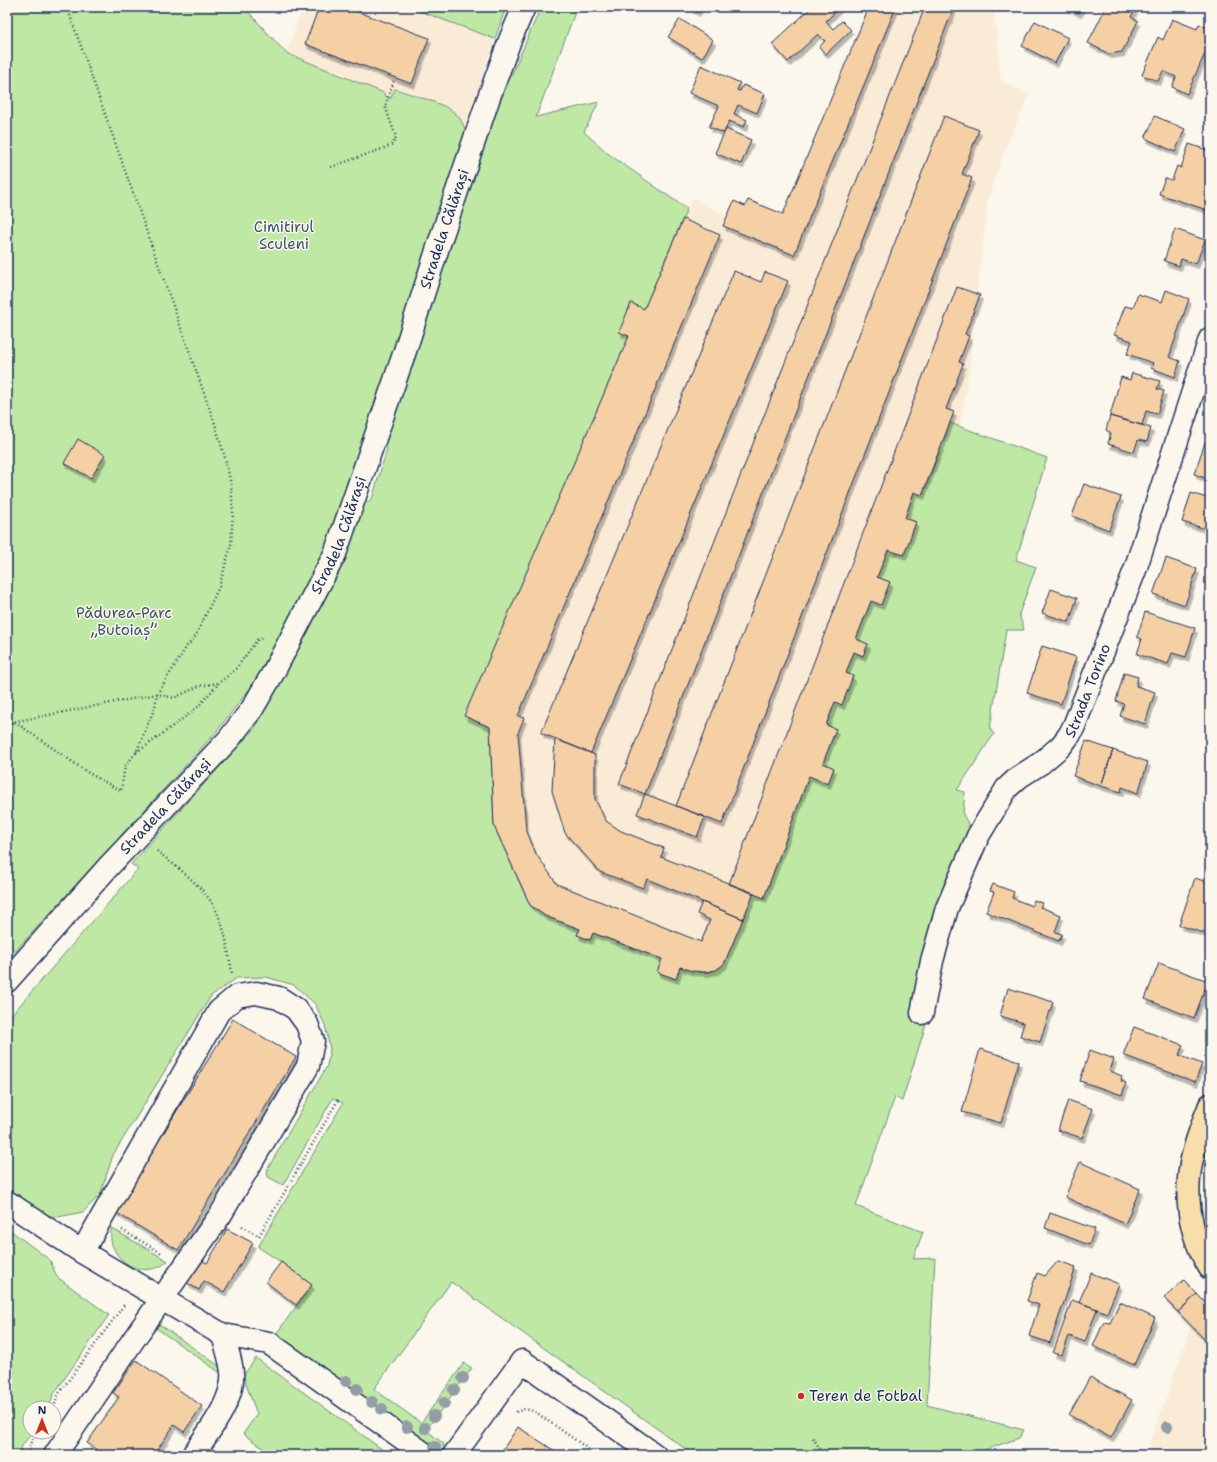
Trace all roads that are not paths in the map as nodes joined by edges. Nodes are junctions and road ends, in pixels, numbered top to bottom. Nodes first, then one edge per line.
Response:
1 (524, 7) edge
2 (1210, 339) edge
3 (7, 981) edge
4 (922, 1013) dead end
5 (1210, 1105) edge
6 (7, 1202) edge
7 (82, 1252) junction
8 (1210, 1268) edge
9 (161, 1299) junction
10 (222, 1335) junction
11 (55, 1455) edge
12 (193, 1455) edge
13 (426, 1455) edge
14 (454, 1455) edge
15 (655, 1455) edge

1 - 3 street, Stradela Călărași
2 - 4 street, Strada Torino
5 - 8 main road
6 - 7 street
7 - 9 street
7 - 9 street
9 - 10 street
9 - 11 street
10 - 12 street
10 - 13 street
14 - 15 street

